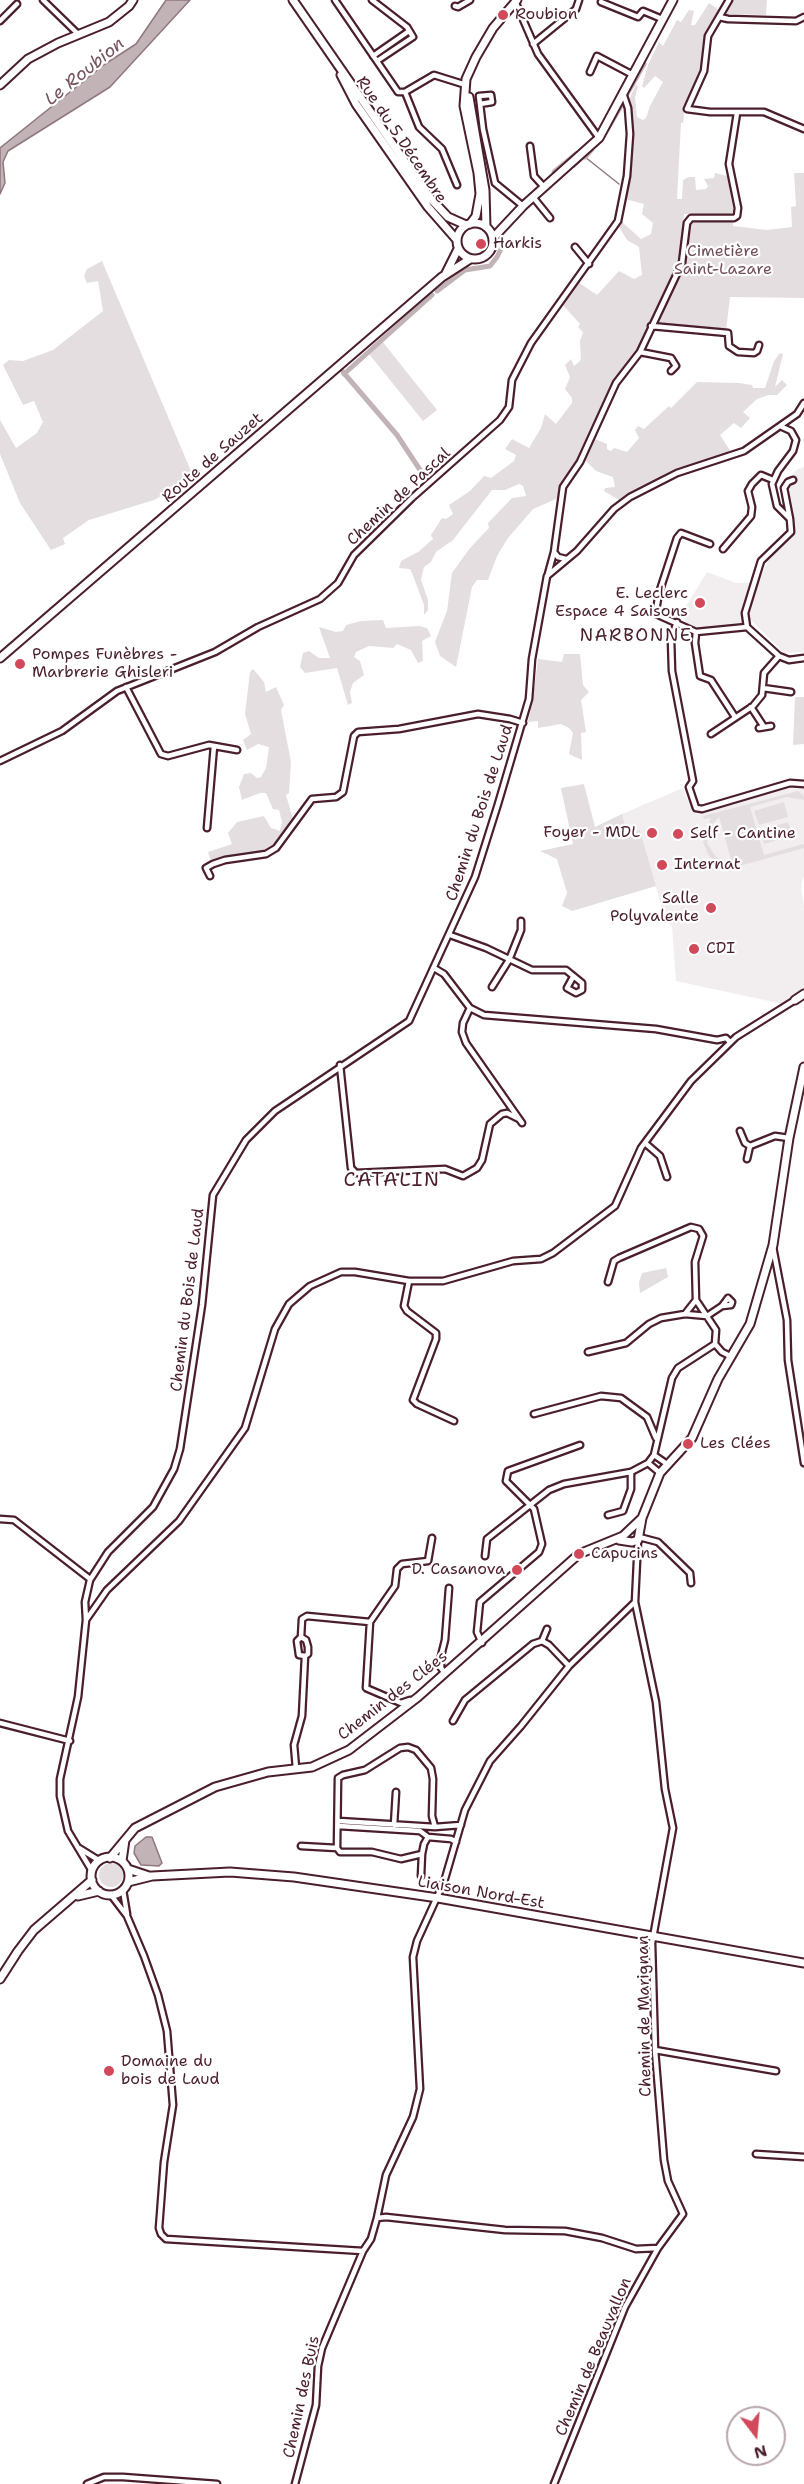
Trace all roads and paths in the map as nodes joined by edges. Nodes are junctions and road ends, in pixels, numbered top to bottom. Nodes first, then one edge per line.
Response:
1 (43, 0) edge
2 (133, 0) edge
3 (293, 0) edge
4 (335, 0) edge
5 (372, 0) edge
6 (470, 0) edge
7 (579, 0) edge
8 (673, 0) edge
9 (729, 0) edge
10 (516, 1) edge
11 (601, 2) dead end
12 (17, 4) dead end
13 (455, 6) dead end
14 (718, 17) junction
15 (803, 18) edge
16 (662, 19) junction
17 (0, 21) edge
18 (409, 31) junction
19 (78, 34) junction
20 (533, 44) junction
21 (329, 51) junction
22 (373, 56) junction
23 (476, 57) junction
24 (377, 61) junction
25 (590, 72) dead end
26 (633, 75) junction
27 (0, 85) edge
28 (466, 85) junction
29 (405, 92) junction
30 (623, 93) junction
31 (480, 104) dead end
32 (737, 113) junction
33 (804, 129) edge
34 (599, 138) junction
35 (530, 146) dead end
36 (457, 185) dead end
37 (544, 187) junction
38 (532, 197) junction
39 (523, 206) junction
40 (550, 218) dead end
41 (468, 224) junction
42 (486, 227) junction
43 (493, 238) junction
44 (456, 239) junction
45 (575, 247) dead end
46 (458, 249) junction
47 (470, 259) junction
48 (589, 264) junction
49 (442, 277) junction
50 (651, 326) junction
51 (759, 345) dead end
52 (640, 352) junction
53 (671, 371) dead end
54 (804, 403) edge
55 (797, 414) junction
56 (780, 426) junction
57 (791, 431) junction
58 (773, 480) junction
59 (793, 480) dead end
60 (790, 519) junction
61 (710, 544) dead end
62 (723, 549) dead end
63 (554, 552) junction
64 (567, 559) junction
65 (547, 576) junction
66 (677, 622) junction
67 (747, 627) junction
68 (696, 632) junction
69 (780, 656) junction
70 (0, 658) edge
71 (804, 658) edge
72 (126, 687) junction
73 (763, 688) junction
74 (791, 692) dead end
75 (751, 707) junction
76 (735, 717) junction
77 (523, 723) junction
78 (771, 726) dead end
79 (711, 734) dead end
80 (214, 746) junction
81 (237, 750) dead end
82 (0, 761) edge
83 (804, 784) edge
84 (207, 828) dead end
85 (210, 876) dead end
86 (521, 921) dead end
87 (450, 935) junction
88 (509, 960) junction
89 (434, 968) junction
90 (573, 977) dead end
91 (492, 987) dead end
92 (804, 994) edge
93 (795, 1000) junction
94 (804, 1002) edge
95 (471, 1008) junction
96 (717, 1040) junction
97 (730, 1042) junction
98 (724, 1048) junction
99 (340, 1065) junction
100 (804, 1071) edge
101 (800, 1105) edge
102 (740, 1131) dead end
103 (789, 1138) junction
104 (645, 1143) junction
105 (750, 1146) junction
106 (747, 1159) dead end
107 (668, 1176) dead end
108 (773, 1245) junction
109 (409, 1281) junction
110 (608, 1282) dead end
111 (696, 1300) junction
112 (722, 1306) dead end
113 (685, 1314) junction
114 (707, 1316) junction
115 (715, 1344) junction
116 (588, 1352) dead end
117 (730, 1356) junction
118 (534, 1414) dead end
119 (454, 1421) dead end
120 (656, 1438) junction
121 (580, 1445) dead end
122 (654, 1455) junction
123 (648, 1463) junction
124 (804, 1463) edge
125 (667, 1464) junction
126 (631, 1472) junction
127 (660, 1473) junction
128 (530, 1503) junction
129 (608, 1515) dead end
130 (0, 1519) edge
131 (634, 1536) junction
132 (432, 1538) dead end
133 (485, 1556) dead end
134 (90, 1579) junction
135 (691, 1582) dead end
136 (449, 1588) dead end
137 (635, 1602) junction
138 (86, 1620) junction
139 (370, 1622) junction
140 (547, 1629) dead end
141 (301, 1637) junction
142 (542, 1641) junction
143 (482, 1642) junction
144 (305, 1656) junction
145 (569, 1666) junction
146 (446, 1673) junction
147 (418, 1697) junction
148 (453, 1721) dead end
149 (0, 1723) edge
150 (70, 1741) junction
151 (296, 1768) junction
152 (396, 1792) dead end
153 (339, 1823) junction
154 (394, 1825) junction
155 (461, 1825) junction
156 (435, 1827) junction
157 (126, 1837) junction
158 (428, 1838) junction
159 (456, 1842) junction
160 (77, 1846) junction
161 (301, 1846) dead end
162 (337, 1848) junction
163 (422, 1854) junction
164 (110, 1858) junction
165 (100, 1861) junction
166 (122, 1862) junction
167 (128, 1869) junction
168 (92, 1871) junction
169 (152, 1876) junction
170 (421, 1876) dead end
171 (92, 1880) junction
172 (128, 1882) junction
173 (123, 1890) junction
174 (99, 1891) junction
175 (111, 1895) junction
176 (74, 1897) junction
177 (438, 1898) junction
178 (127, 1917) junction
179 (654, 1936) junction
180 (804, 1963) edge
181 (0, 1979) edge
182 (655, 2050) junction
183 (776, 2071) dead end
184 (756, 2154) dead end
185 (804, 2157) edge
186 (683, 2214) joint
187 (377, 2218) junction
188 (658, 2248) junction
189 (363, 2251) junction
190 (87, 2484) edge
191 (217, 2484) edge
192 (295, 2484) edge
193 (554, 2484) edge

1 - 19 street
2 - 19 main road
3 - 21 main road, Rue du 5 Décembre
4 - 22 street
5 - 18 street
6 - 13 street
7 - 20 street
8 - 16 main road
9 - 14 street
10 - 20 street
10 - 23 main road
11 - 16 street
12 - 17 street
14 - 15 street
14 - 32 street
16 - 26 main road
18 - 22 street
18 - 24 street
19 - 27 main road
20 - 34 street
21 - 41 main road, Rue du 5 Décembre
21 - 44 main road, Rue du 5 Décembre
22 - 24 street
23 - 28 main road
23 - 42 main road
24 - 29 street
25 - 26 street
26 - 30 main road
28 - 29 street
28 - 41 main road
29 - 36 street
30 - 34 main road
30 - 48 street, Chemin de Pascal
31 - 39 street
32 - 33 street
32 - 50 street, Chemin du Bois de Laud
34 - 37 main road
35 - 37 street
37 - 38 main road
38 - 39 main road
38 - 40 street
39 - 43 main road
41 - 42 main road
41 - 44 main road
42 - 43 main road
43 - 47 main road
44 - 46 main road
45 - 48 street
46 - 47 main road
46 - 49 main road, Route de Sauzet
47 - 49 main road, Route de Sauzet
48 - 72 street, Chemin de Pascal
49 - 70 main road, Route de Sauzet
50 - 51 street
50 - 52 street, Chemin du Bois de Laud
52 - 53 street
52 - 63 street, Chemin du Bois de Laud
54 - 55 street
55 - 56 street
55 - 57 street
56 - 57 street
56 - 64 street
57 - 58 street
58 - 60 street
58 - 62 street
59 - 60 street
60 - 67 street
61 - 66 street
63 - 64 street
63 - 65 street, Chemin du Bois de Laud
64 - 65 street
65 - 77 street, Chemin du Bois de Laud
66 - 68 street
66 - 83 street
67 - 68 street
67 - 69 street
68 - 76 street
69 - 71 street
69 - 73 street
72 - 80 street
72 - 82 street, Chemin de Pascal
73 - 74 street
73 - 75 street
75 - 76 street
75 - 78 street
76 - 79 street
77 - 85 street
77 - 87 street, Chemin du Bois de Laud
80 - 81 street
80 - 84 street
86 - 88 street
87 - 88 street
87 - 89 street, Chemin du Bois de Laud
88 - 90 street
88 - 91 street
89 - 95 street
89 - 99 street, Chemin du Bois de Laud
92 - 93 main road
93 - 94 main road
93 - 97 street
95 - 96 street
95 - 99 street
96 - 97 street
96 - 98 street
97 - 98 street
98 - 104 street
99 - 134 street, Chemin du Bois de Laud
100 - 101 main road
101 - 103 main road
102 - 105 street
103 - 105 street
103 - 108 main road
104 - 107 street
104 - 109 street
105 - 106 street
108 - 117 main road
108 - 124 street
109 - 119 street
109 - 138 street
110 - 111 street
111 - 113 street
111 - 114 street
112 - 114 street
113 - 114 street
113 - 116 street
114 - 115 street
115 - 117 street
115 - 120 street
117 - 125 main road
118 - 120 street
120 - 122 street
121 - 128 street
122 - 123 street
122 - 125 street
123 - 126 street
123 - 127 street
125 - 127 main road
126 - 128 street
126 - 129 street
127 - 131 main road
128 - 133 street
128 - 143 street
130 - 134 street
131 - 135 street
131 - 137 street, Chemin de Marignan
131 - 143 main road, Chemin des Clées
132 - 139 street
134 - 138 street, Chemin du Bois de Laud
136 - 146 street
137 - 145 street, Chemin des Buis
137 - 179 street, Chemin de Marignan
138 - 150 street, Chemin du Bois de Laud
139 - 141 street
139 - 147 street
140 - 142 street
141 - 144 street
141 - 144 street
142 - 145 street
142 - 148 street
143 - 146 main road, Chemin des Clées
144 - 151 street
145 - 155 street, Chemin des Buis
146 - 147 main road, Chemin des Clées
147 - 151 main road, Chemin des Clées
149 - 150 street
150 - 160 street, Chemin du Bois de Laud
151 - 157 main road, Chemin des Clées
152 - 154 street
153 - 154 street
153 - 156 street
153 - 158 street
153 - 162 street
154 - 156 street
155 - 156 street
155 - 159 street, Chemin des Buis
157 - 164 main road, Chemin des Clées
157 - 166 main road
158 - 159 street
158 - 163 street
159 - 177 street, Chemin des Buis
160 - 165 street
160 - 168 street, Chemin du Bois de Laud
161 - 162 street
162 - 163 street
163 - 170 street
164 - 165 main road
164 - 166 main road
165 - 168 main road
166 - 167 main road
167 - 169 main road, Liaison Nord-Est
167 - 172 main road
168 - 171 main road
169 - 172 main road, Liaison Nord-Est
169 - 177 main road, Liaison Nord-Est
171 - 174 main road
171 - 176 main road
172 - 173 main road
173 - 175 main road
173 - 178 street
174 - 175 main road
174 - 176 main road
175 - 178 street
176 - 181 main road
177 - 179 main road, Liaison Nord-Est
177 - 187 street, Chemin des Buis
178 - 189 street
179 - 180 main road, Liaison Nord-Est
179 - 182 street, Chemin de Marignan
182 - 183 street
182 - 186 street, Chemin de Marignan
184 - 185 street
186 - 188 street, Chemin de Beauvallon
187 - 188 street
187 - 189 street, Chemin des Buis
188 - 193 street, Chemin de Beauvallon
189 - 192 street, Chemin des Buis
190 - 191 street

